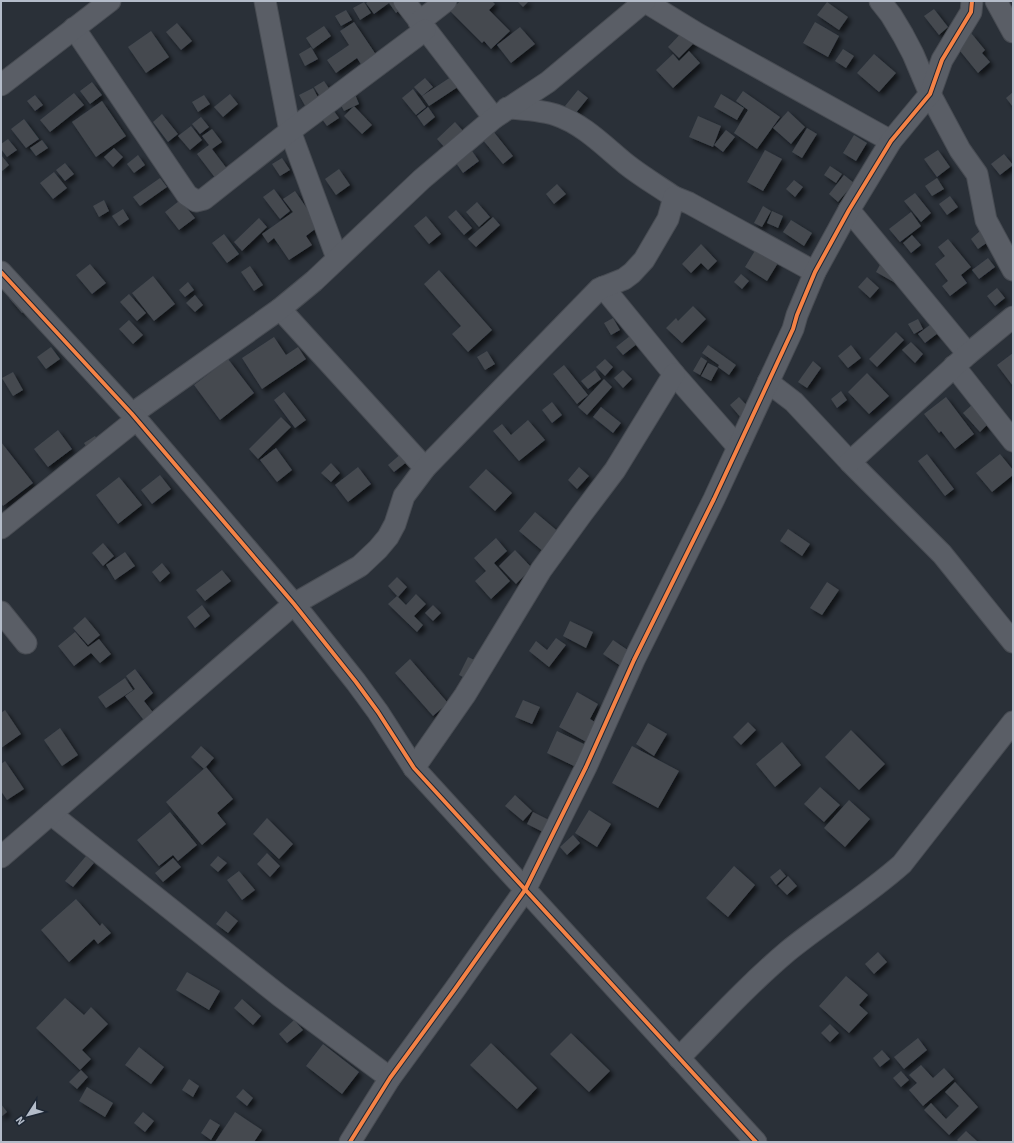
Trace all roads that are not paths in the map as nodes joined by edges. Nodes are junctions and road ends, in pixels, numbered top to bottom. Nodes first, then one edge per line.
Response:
1 (110, 1) edge
2 (404, 1) edge
3 (446, 1) edge
4 (644, 1) edge
5 (880, 1) edge
6 (972, 1) edge
7 (996, 1) edge
8 (270, 4) edge
9 (422, 26) junction
10 (74, 28) junction
11 (1013, 32) edge
12 (1, 85) edge
13 (930, 94) junction
14 (500, 113) junction
15 (290, 131) junction
16 (891, 142) junction
17 (674, 197) junction
18 (849, 210) junction
19 (337, 258) junction
20 (1013, 270) edge
21 (1, 272) edge
22 (815, 272) junction
23 (603, 287) junction
24 (280, 309) junction
25 (1013, 317) edge
26 (961, 360) junction
27 (674, 374) junction
28 (768, 382) junction
29 (135, 417) junction
30 (1013, 441) edge
31 (738, 447) junction
32 (850, 462) junction
33 (425, 468) junction
34 (1, 528) edge
35 (294, 604) junction
36 (1, 612) edge
37 (1013, 642) edge
38 (26, 643) dead end
39 (1013, 722) edge
40 (414, 768) junction
41 (51, 814) junction
42 (1, 857) edge
43 (525, 890) junction
44 (679, 1058) junction
45 (390, 1078) junction
46 (350, 1142) edge
47 (756, 1142) edge

1 - 10 street
2 - 9 street
3 - 9 street
4 - 14 street
4 - 16 street
5 - 13 street
6 - 13 street
7 - 11 street
8 - 15 street
9 - 14 street
9 - 15 street
10 - 12 street
10 - 15 street
13 - 16 street
13 - 20 street
14 - 17 street
14 - 19 street
15 - 19 street
16 - 18 street
17 - 22 street
17 - 23 street
18 - 22 street
18 - 26 street
19 - 24 street
21 - 29 street
22 - 28 street
23 - 27 street
23 - 33 street
24 - 29 street
24 - 33 street
25 - 26 street
26 - 30 street
26 - 32 street
27 - 31 street
27 - 40 street
28 - 31 street
28 - 32 street
29 - 34 street
29 - 35 street
31 - 43 street
32 - 37 street
33 - 35 street
35 - 40 street
35 - 41 street
36 - 38 street
39 - 44 street
40 - 43 street
41 - 42 street
41 - 45 street
43 - 44 street
43 - 45 street
44 - 47 street
45 - 46 street

